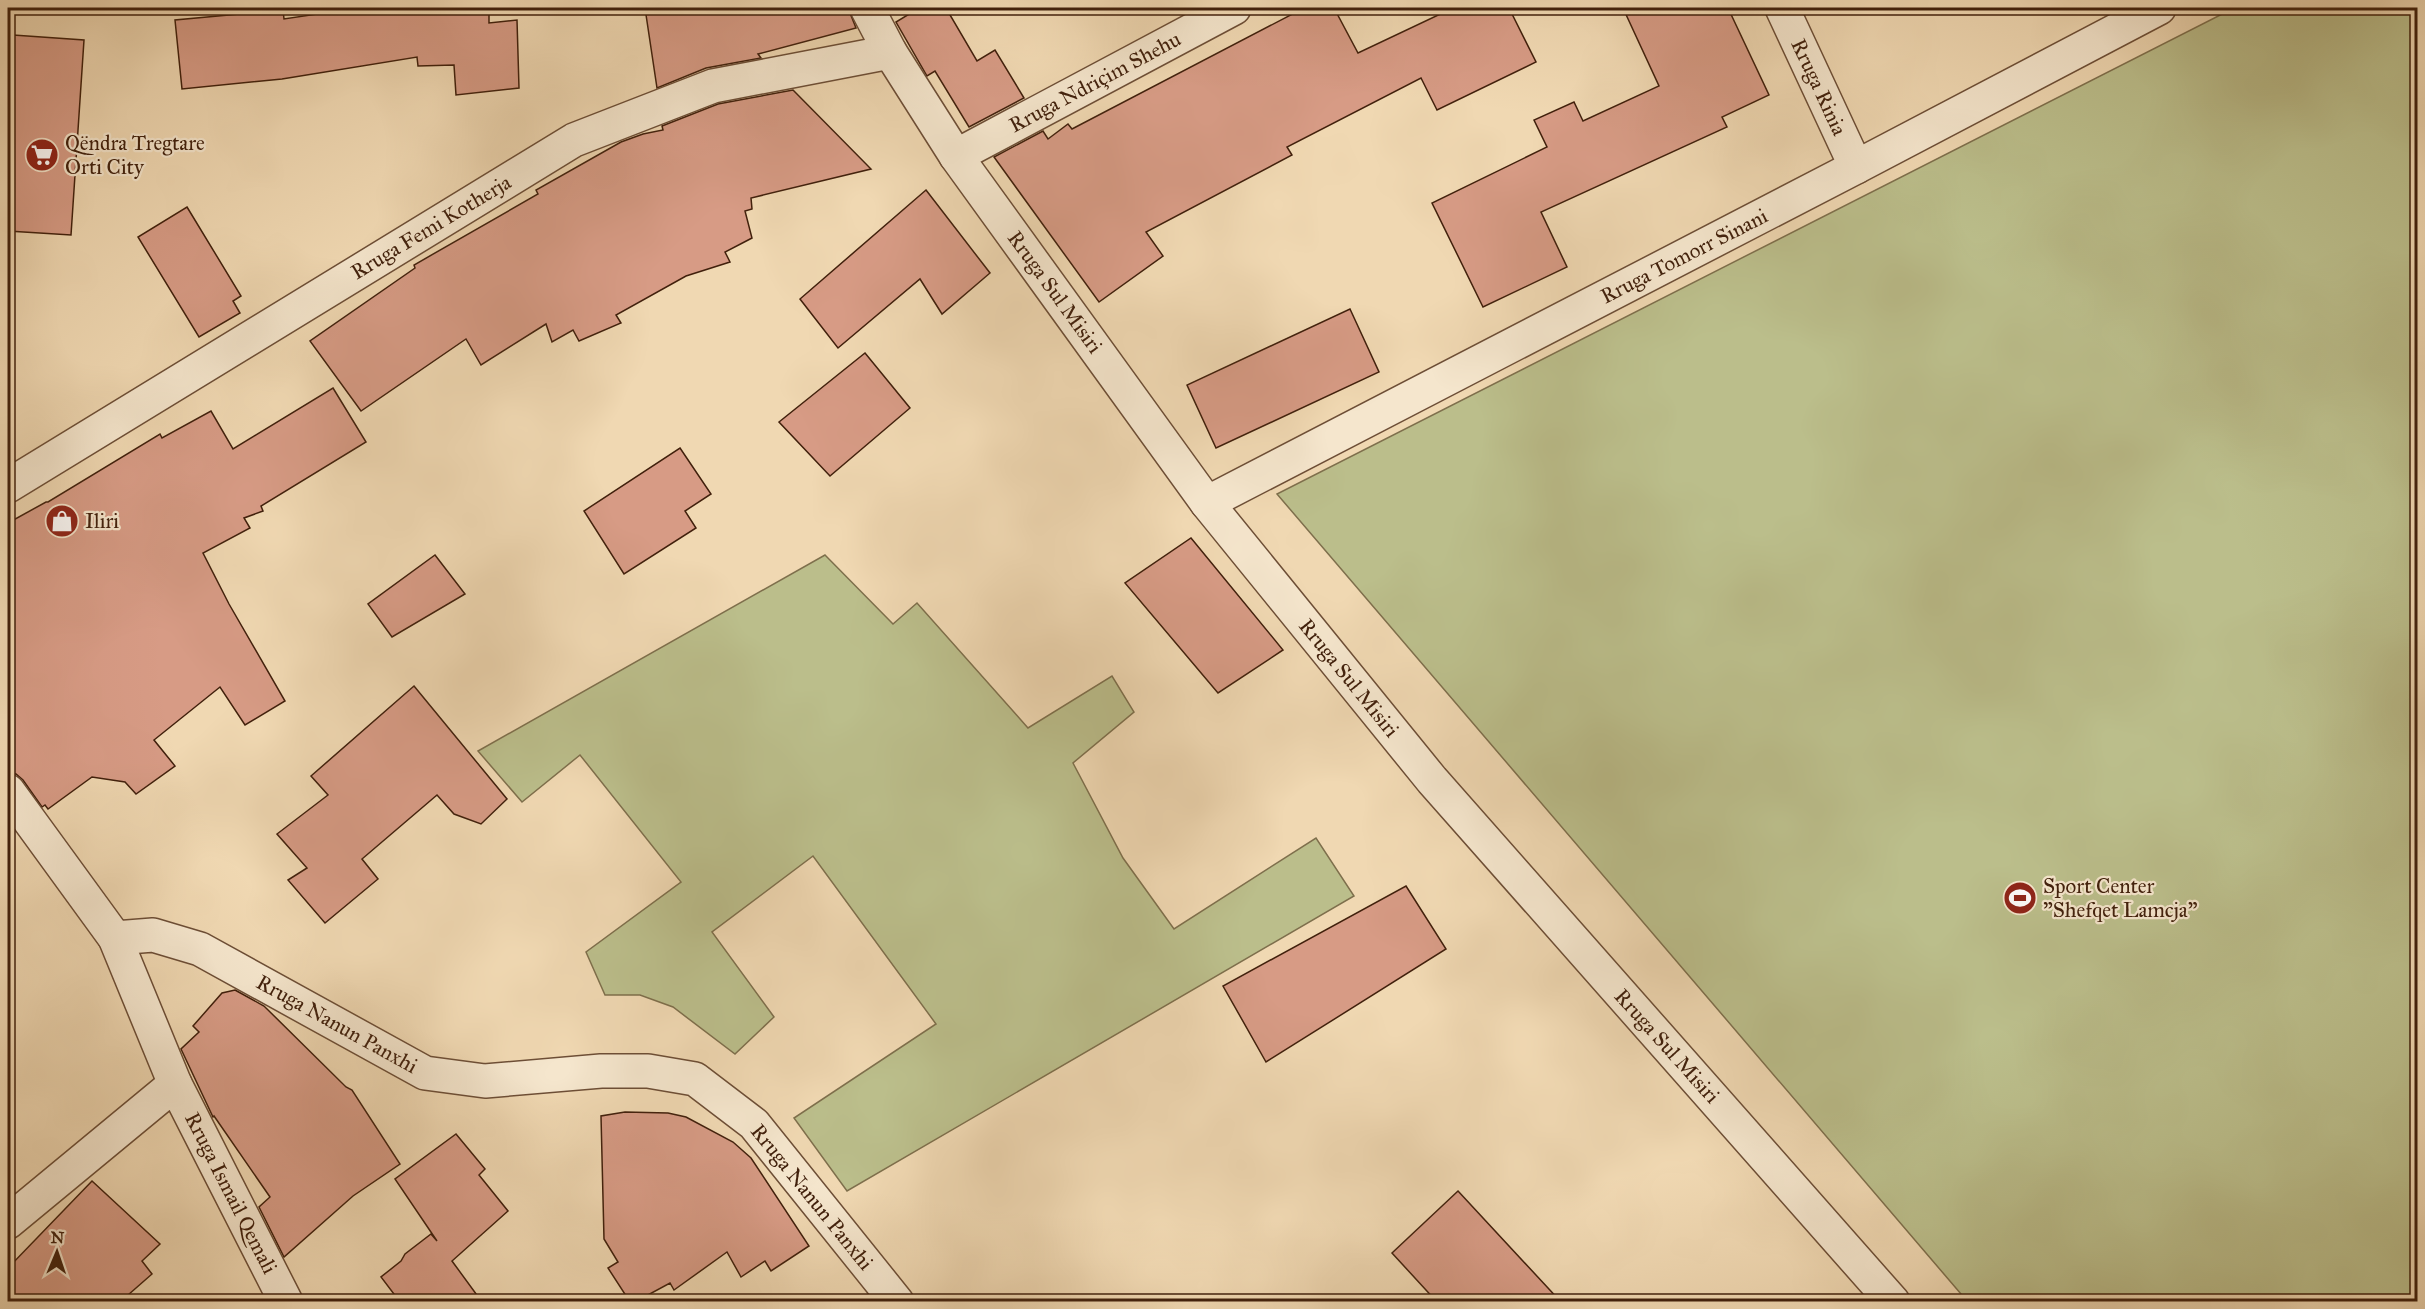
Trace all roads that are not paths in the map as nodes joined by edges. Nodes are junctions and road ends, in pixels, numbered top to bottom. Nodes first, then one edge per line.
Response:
1 (867, 8) edge
2 (1234, 8) edge
3 (1782, 8) edge
4 (2159, 8) edge
5 (890, 52) junction
6 (956, 156) junction
7 (1856, 167) junction
8 (8, 486) edge
9 (1208, 503) junction
10 (8, 791) edge
11 (115, 938) junction
12 (175, 1084) junction
13 (8, 1222) edge
14 (286, 1302) edge
15 (897, 1302) edge
16 (1893, 1302) edge

1 - 5 street, Rruga Sul Misiri
2 - 6 street, Rruga Ndriçim Shehu
3 - 7 street, Rruga Rinia
4 - 7 street, Rruga Tomorr Sinani
5 - 6 street, Rruga Sul Misiri
5 - 8 street, Rruga Femi Kotherja
6 - 9 street, Rruga Sul Misiri
7 - 9 street, Rruga Tomorr Sinani
9 - 16 street, Rruga Sul Misiri
10 - 11 street, Rruga Ismail Qemali
11 - 12 street, Rruga Ismail Qemali
11 - 15 street, Rruga Nanun Panxhi
12 - 13 street, Rruga Ismail Qemali
12 - 14 street, Rruga Ismail Qemali

